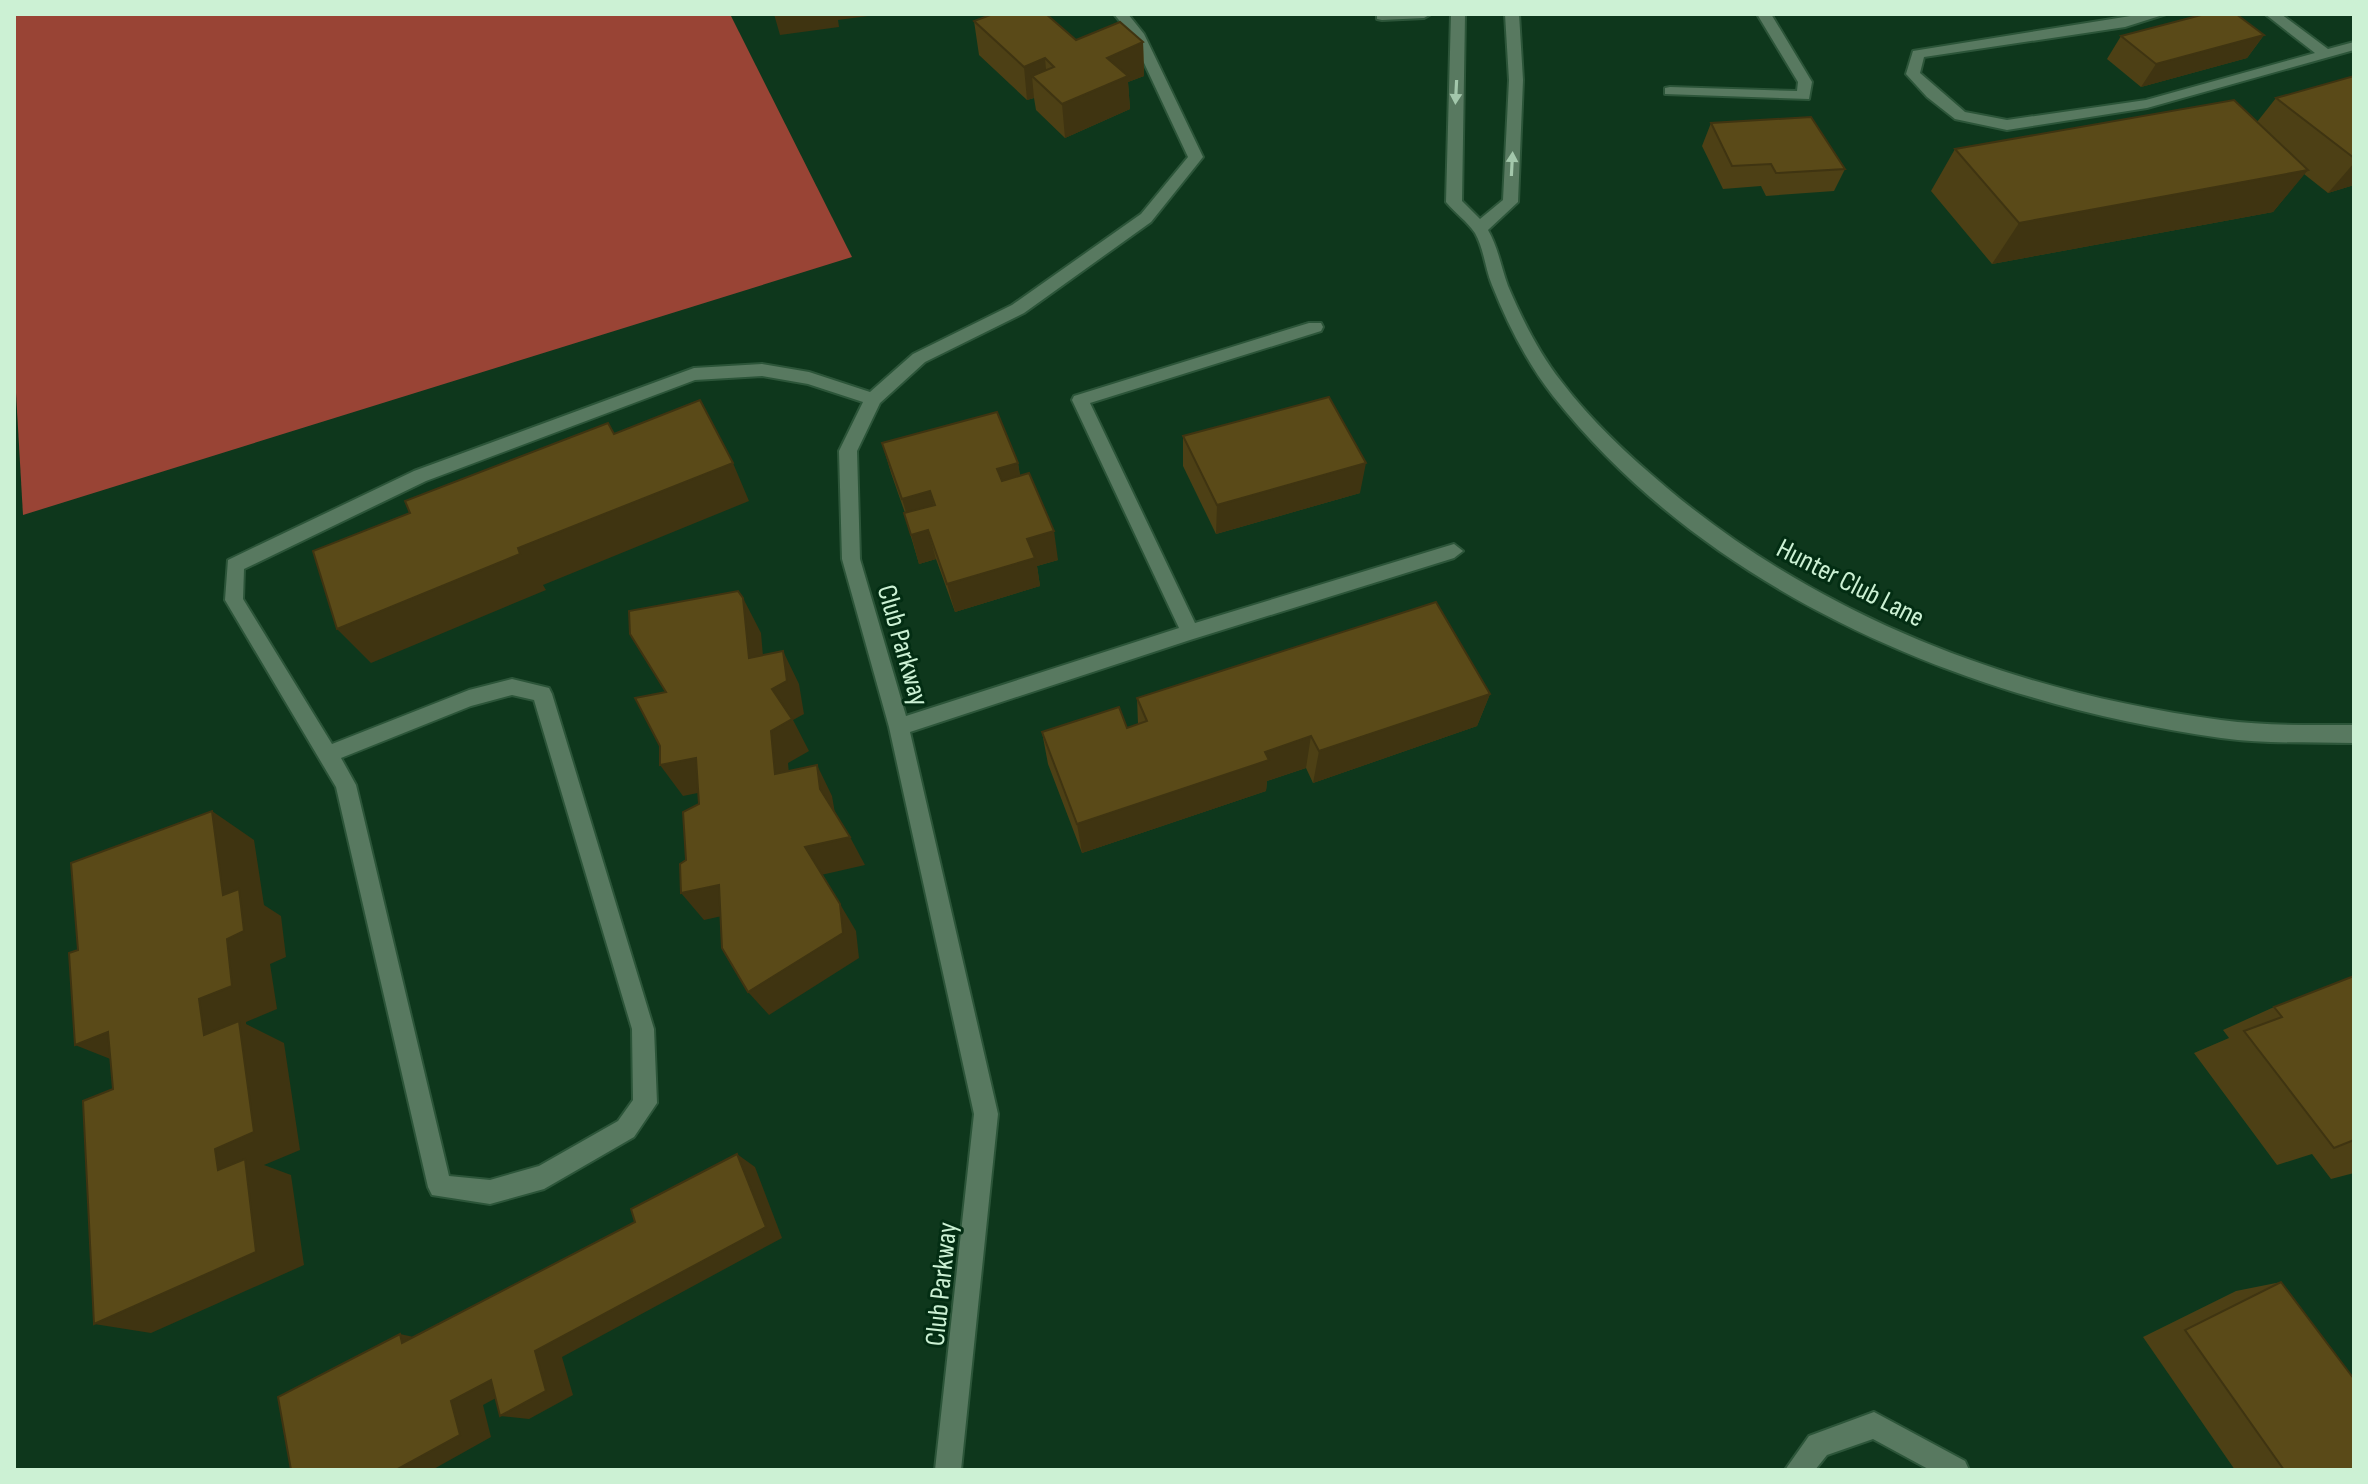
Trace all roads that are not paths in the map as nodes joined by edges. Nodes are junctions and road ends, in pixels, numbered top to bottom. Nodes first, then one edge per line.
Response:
1 (1121, 14) edge
2 (1424, 14) edge
3 (1458, 14) edge
4 (1512, 14) edge
5 (1764, 14) edge
6 (2159, 14) edge
7 (2272, 14) edge
8 (1382, 16) edge
9 (2354, 46) edge
10 (2326, 54) junction
11 (1670, 91) dead end
12 (1480, 228) junction
13 (1315, 327) dead end
14 (873, 399) junction
15 (1454, 551) dead end
16 (1190, 632) junction
17 (899, 727) junction
18 (2354, 734) edge
19 (327, 755) junction
20 (948, 1470) edge
21 (1798, 1470) edge
22 (1956, 1470) edge

1 - 14 street, Club Parkway
2 - 8 street
3 -> 12 street, Hunter Club Lane
12 -> 4 street
5 - 11 street
6 - 10 street
7 - 10 street
9 - 10 street
12 - 18 street, Hunter Club Lane
13 - 16 street
14 - 17 street, Club Parkway
14 - 19 street
15 - 16 street
16 - 17 street
17 - 20 street, Club Parkway
19 - 19 street
21 - 22 street

